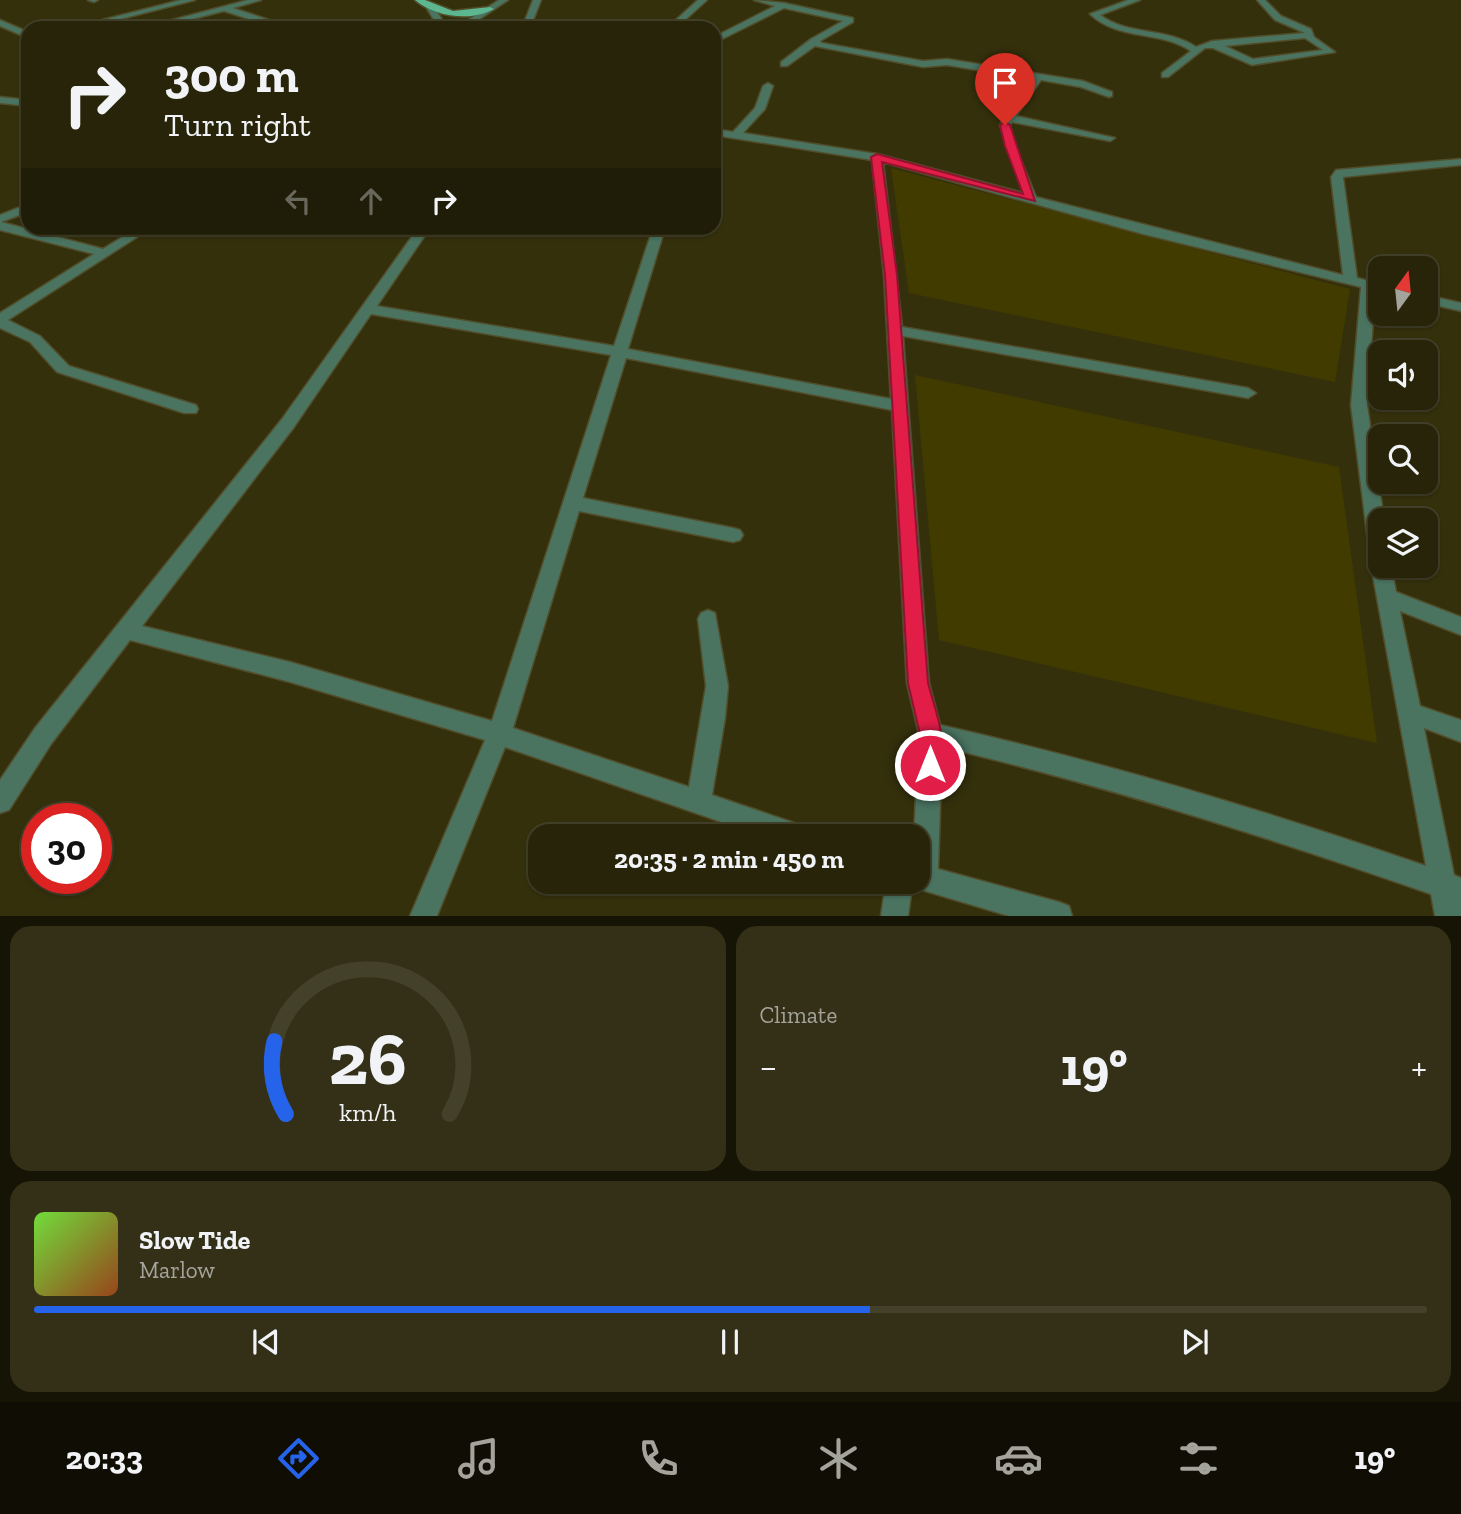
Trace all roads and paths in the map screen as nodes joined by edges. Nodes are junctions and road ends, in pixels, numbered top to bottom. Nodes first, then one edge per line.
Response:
1 (191, 0) edge
2 (257, 0) edge
3 (419, 0) edge
4 (504, 0) edge
5 (537, 0) edge
6 (703, 0) edge
7 (758, 0) edge
8 (1136, 0) edge
9 (1261, 0) edge
10 (783, 5) junction
11 (430, 7) junction
12 (224, 8) junction
13 (490, 9) junction
14 (104, 21) edge
15 (173, 21) edge
16 (263, 21) edge
17 (439, 21) edge
18 (471, 21) edge
19 (529, 21) edge
20 (679, 21) edge
21 (0, 23) edge
22 (21, 32) edge
23 (721, 36) edge
24 (1307, 36) junction
25 (1291, 37) junction
26 (1261, 40) junction
27 (814, 42) junction
28 (1212, 44) junction
29 (1195, 50) junction
30 (1328, 54) junction
31 (1301, 57) junction
32 (783, 64) dead end
33 (1165, 75) dead end
34 (1037, 79) junction
35 (768, 86) dead end
36 (1109, 93) dead end
37 (0, 100) edge
38 (21, 102) edge
39 (1009, 118) junction
40 (721, 133) edge
41 (736, 135) junction
42 (1110, 138) dead end
43 (877, 157) junction
44 (1461, 162) edge
45 (1031, 199) junction
46 (21, 211) edge
47 (0, 219) edge
48 (0, 226) edge
49 (21, 231) edge
50 (35, 235) edge
51 (134, 235) edge
52 (419, 235) edge
53 (657, 235) edge
54 (106, 253) junction
55 (1367, 284) edge
56 (1438, 302) edge
57 (1461, 307) edge
58 (368, 309) junction
59 (0, 320) edge
60 (893, 330) junction
61 (620, 352) junction
62 (1248, 393) dead end
63 (899, 405) junction
64 (190, 409) dead end
65 (573, 503) junction
66 (1373, 508) edge
67 (733, 535) dead end
68 (1383, 578) edge
69 (1387, 597) junction
70 (708, 619) dead end
71 (1461, 626) edge
72 (124, 630) junction
73 (1408, 712) junction
74 (1461, 731) edge
75 (499, 734) junction
76 (931, 734) junction
77 (0, 801) edge
78 (698, 801) junction
79 (763, 824) edge
80 (920, 824) edge
81 (930, 883) edge
82 (1452, 888) edge
83 (906, 894) edge
84 (423, 915) edge
85 (894, 915) edge
86 (1059, 915) edge
87 (1449, 915) edge

1 - 14 street
2 - 12 street
3 - 11 main road
4 - 13 street
5 - 19 street
6 - 20 street
7 - 10 street
8 - 29 street
9 - 24 street
10 - 23 street
10 - 27 street
11 - 13 main road
11 - 17 street
12 - 15 street
12 - 16 street
13 - 18 street
21 - 22 street
24 - 25 street
24 - 30 street
25 - 26 street
25 - 30 street
26 - 28 street
26 - 31 street
27 - 32 street
27 - 34 street
28 - 29 street
28 - 31 street
29 - 33 street
30 - 31 street
34 - 36 street
34 - 39 street
35 - 41 street
37 - 38 street
39 - 42 street
39 - 45 street
40 - 41 street
41 - 43 street
43 - 45 street
43 - 60 street
44 - 55 street
45 - 55 street
46 - 47 street
48 - 49 street
50 - 54 street
51 - 54 street
52 - 58 street
53 - 61 street
54 - 59 street
55 - 66 street
56 - 57 street
58 - 61 street
58 - 72 street
59 - 64 street
60 - 62 street
60 - 63 street
61 - 63 street
61 - 65 street
63 - 76 street
65 - 67 street
65 - 75 street
68 - 69 street
69 - 71 street
69 - 73 street
70 - 78 street
72 - 75 street
72 - 77 street
73 - 74 street
73 - 82 street
75 - 78 street
75 - 84 street
76 - 80 street
76 - 82 street
78 - 79 street
81 - 86 street
82 - 87 street
83 - 85 street

